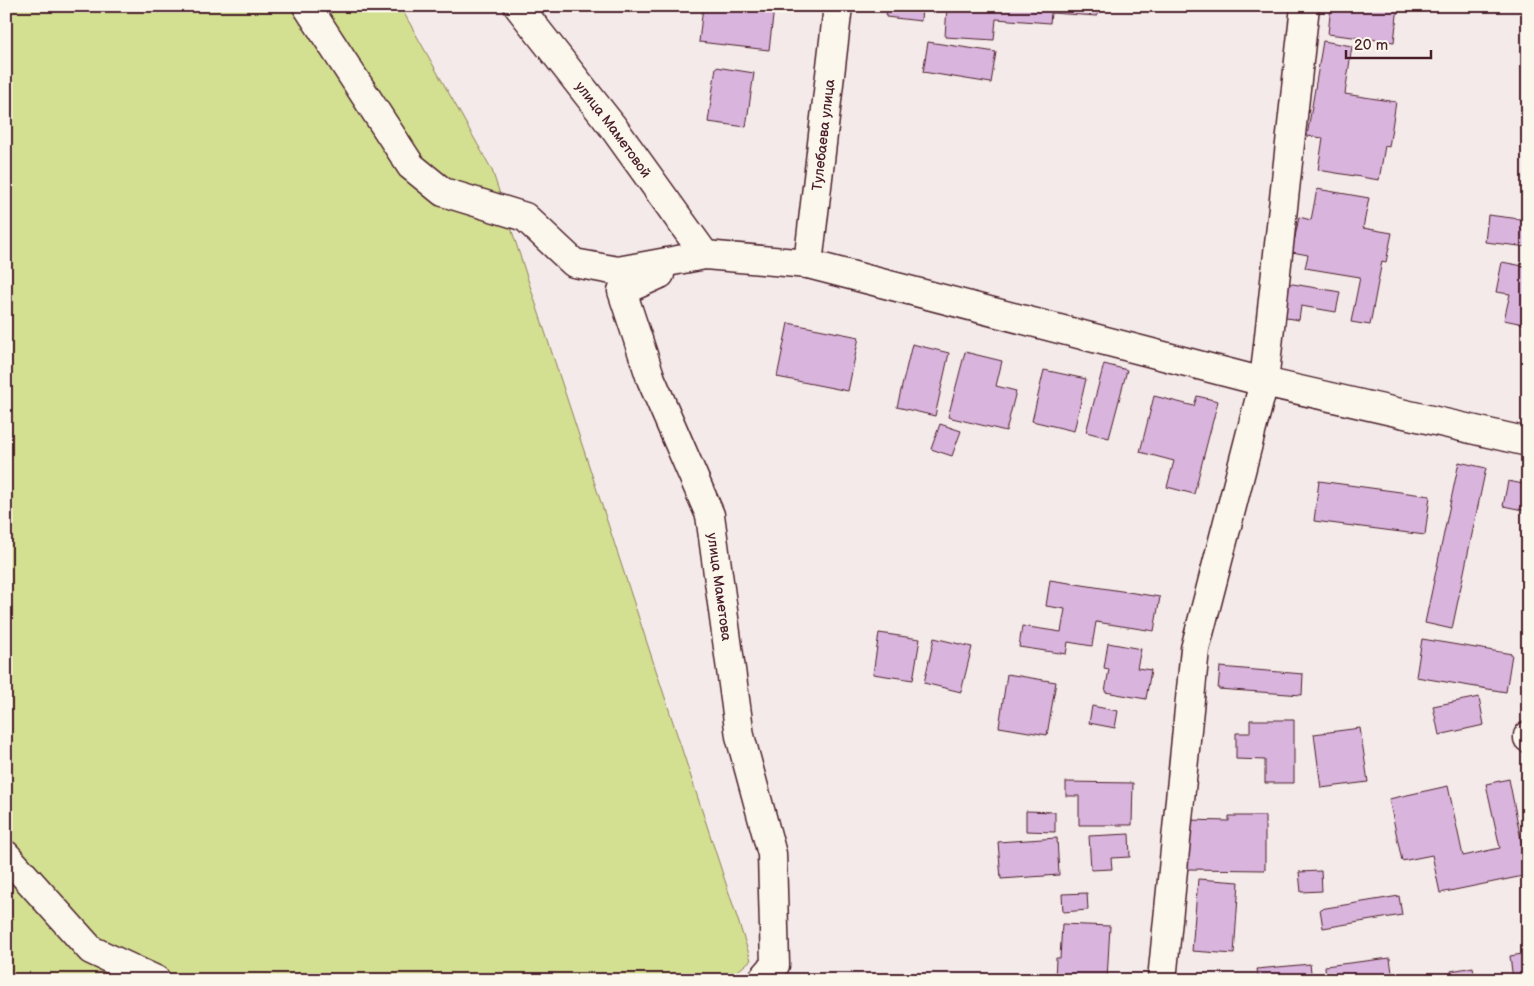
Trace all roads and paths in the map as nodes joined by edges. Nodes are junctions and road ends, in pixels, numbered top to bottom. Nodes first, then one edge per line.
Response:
1 (308, 6) edge
2 (518, 6) edge
3 (838, 6) edge
4 (1305, 6) edge
5 (705, 255) junction
6 (808, 264) junction
7 (1264, 382) junction
8 (1528, 442) edge
9 (6, 855) edge
10 (156, 980) edge
11 (762, 980) edge
12 (1162, 980) edge

1 - 5 street
2 - 5 street, улица Маметовой
3 - 6 street, Тулебаева улица
4 - 7 street
5 - 6 street
5 - 11 street, улица Маметова
6 - 7 street
7 - 8 street
7 - 12 street
9 - 10 street

